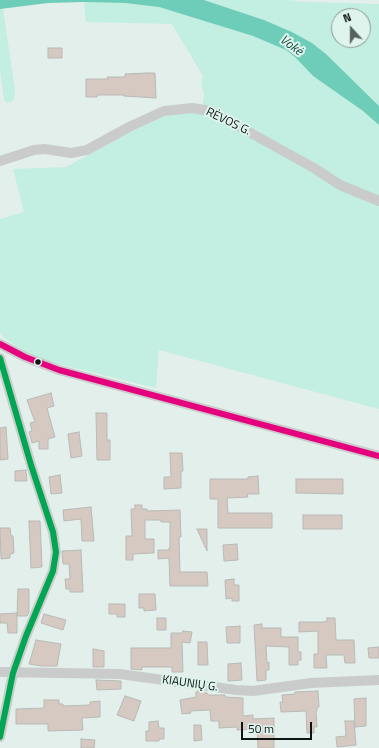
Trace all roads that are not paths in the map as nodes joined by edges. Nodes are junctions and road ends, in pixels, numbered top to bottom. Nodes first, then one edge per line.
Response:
1 (0, 161) edge
2 (379, 201) edge
3 (0, 344) edge
4 (0, 358) edge
5 (379, 456) edge
6 (0, 672) edge
7 (13, 673) junction
8 (379, 680) edge
9 (0, 737) edge

1 - 2 street, RĖVOS G.
3 - 5 street
4 - 7 street
6 - 7 street, KIAUNIŲ G.
7 - 8 street, KIAUNIŲ G.
7 - 9 street

